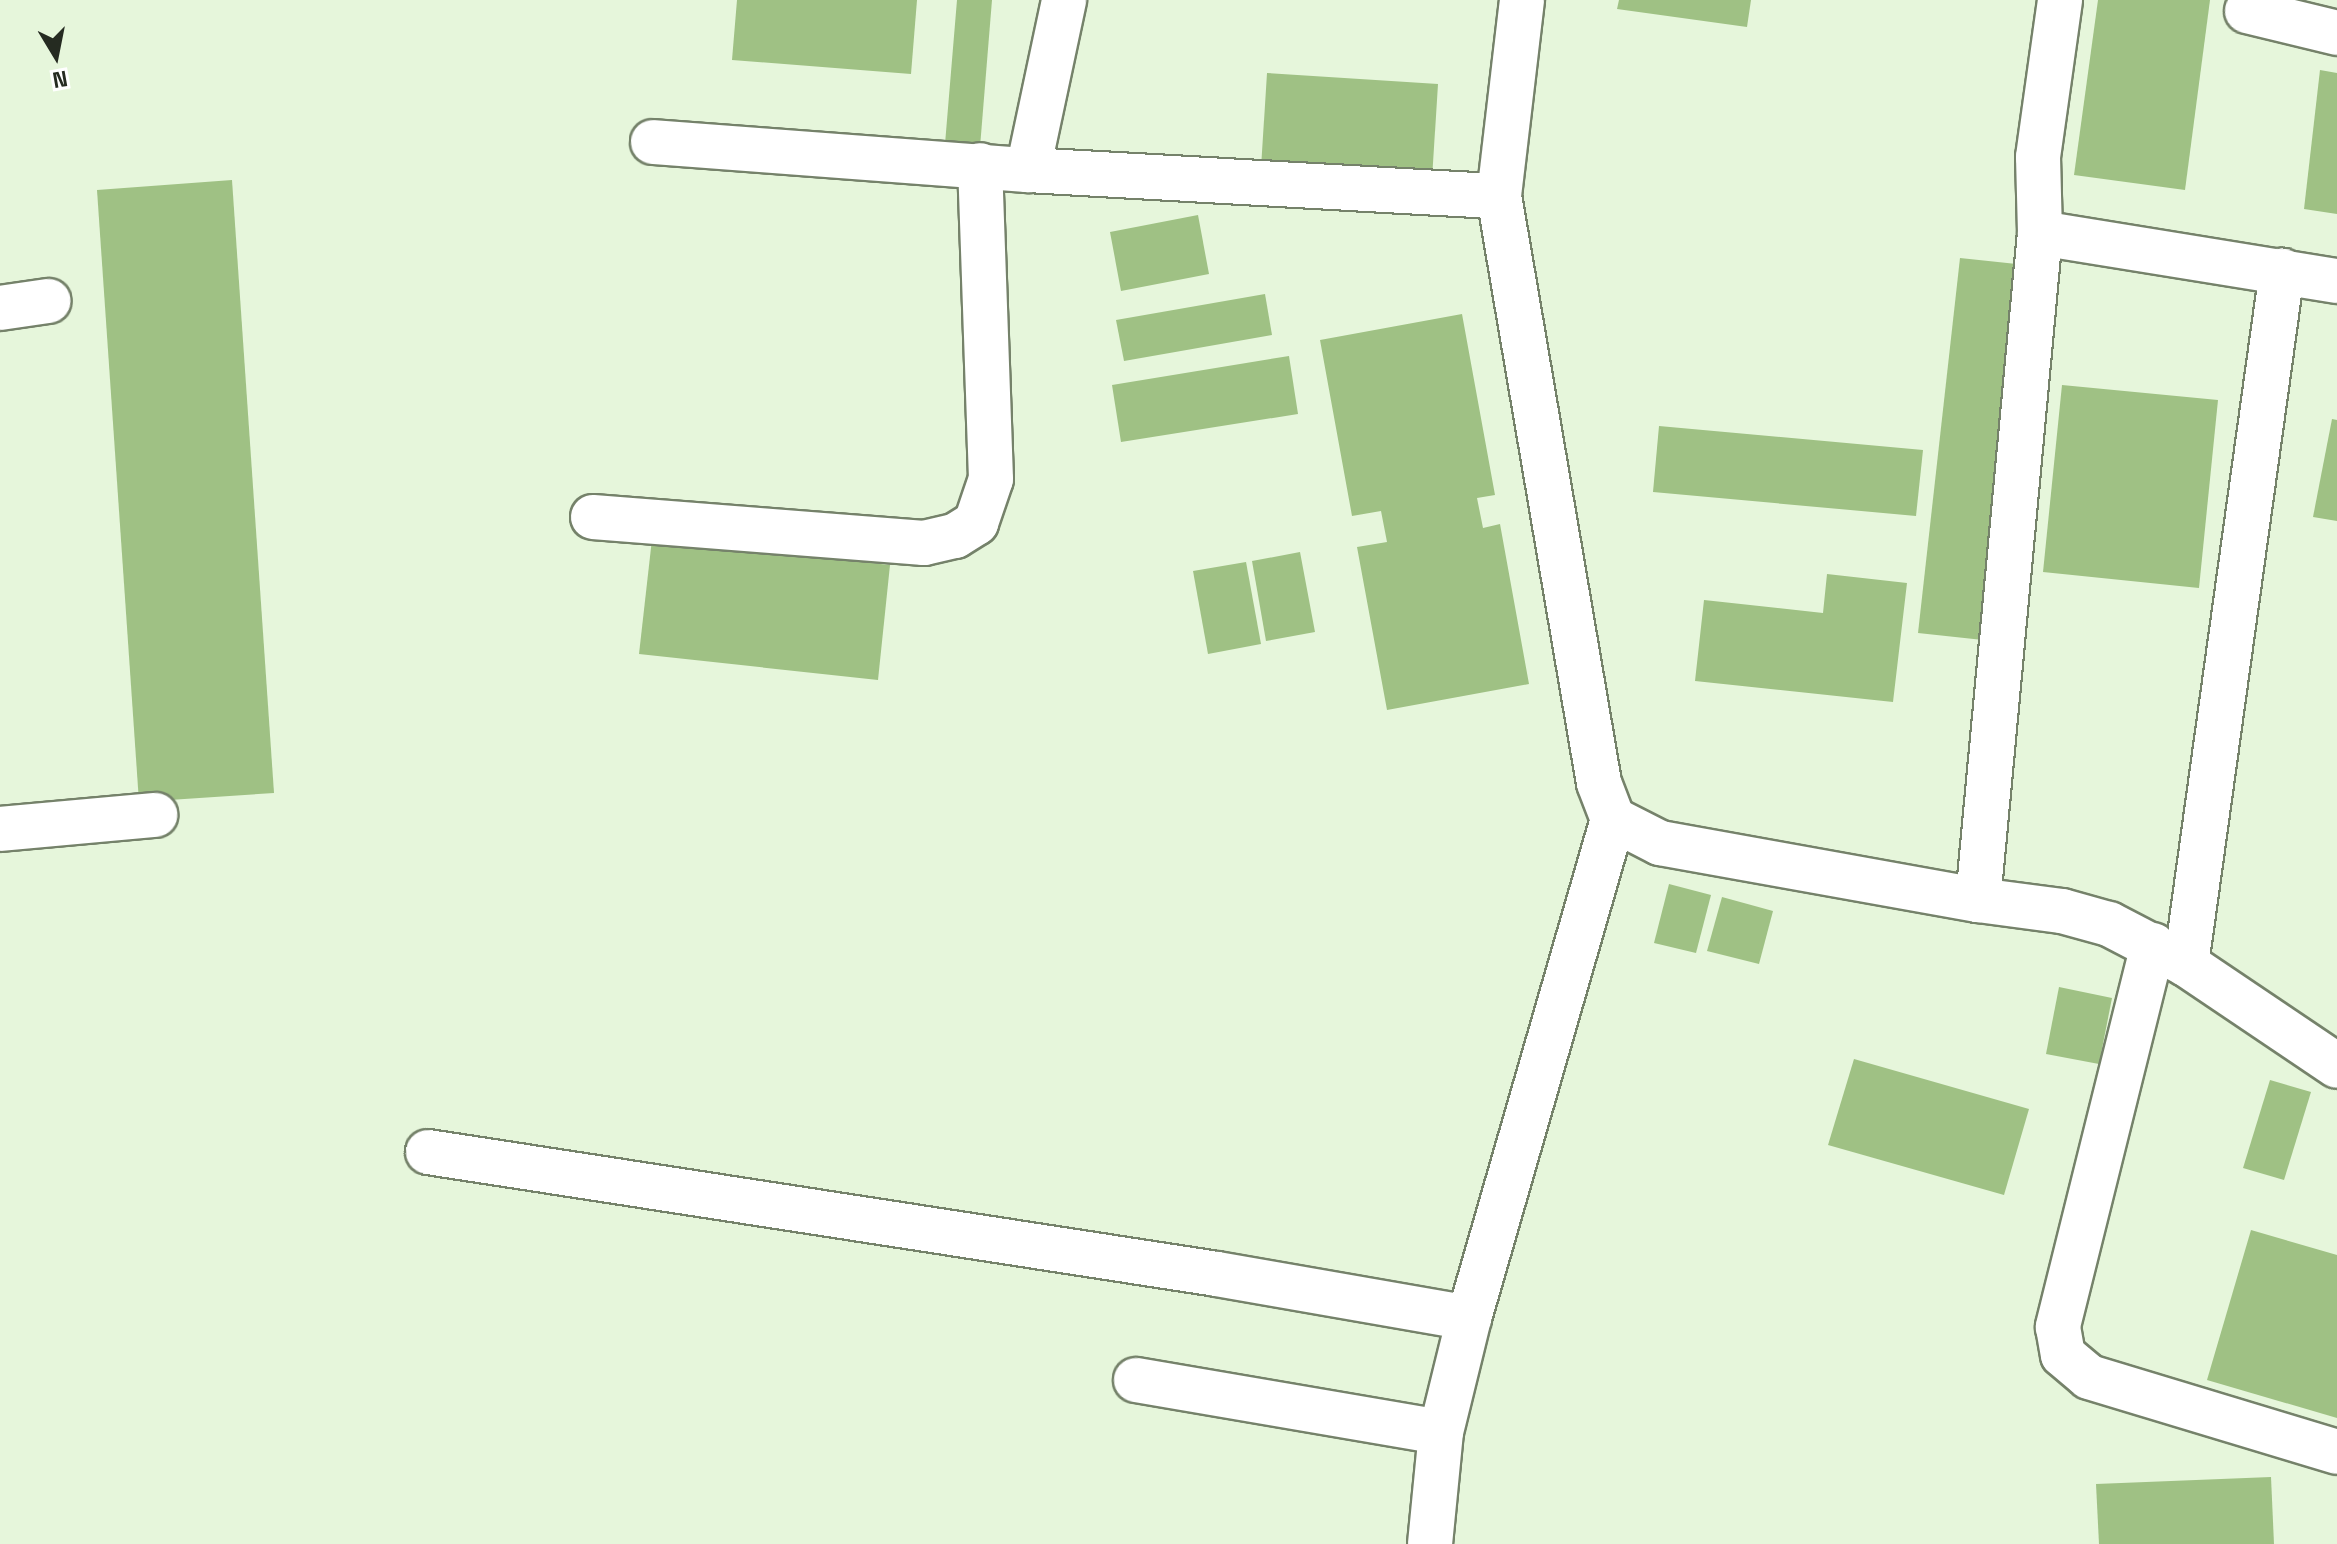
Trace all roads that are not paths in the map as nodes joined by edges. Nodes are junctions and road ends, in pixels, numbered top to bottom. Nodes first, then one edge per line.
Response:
1 (1064, 0) edge
2 (1522, 0) edge
3 (2060, 0) edge
4 (2247, 11) dead end
5 (2337, 33) edge
6 (653, 142) dead end
7 (980, 165) junction
8 (1028, 170) junction
9 (1499, 196) junction
10 (2040, 233) junction
11 (2282, 271) junction
12 (2337, 281) edge
13 (48, 301) dead end
14 (0, 308) edge
15 (593, 517) dead end
16 (155, 815) dead end
17 (1613, 819) junction
18 (0, 829) edge
19 (1978, 900) junction
20 (2169, 954) junction
21 (2337, 1066) edge
22 (428, 1152) dead end
23 (1469, 1318) junction
24 (1136, 1380) dead end
25 (1441, 1432) junction
26 (2337, 1452) edge
27 (1430, 1544) edge

1 - 8 street
2 - 9 street
3 - 10 street
4 - 5 street
6 - 7 street
7 - 8 street
7 - 15 street
8 - 9 street
9 - 17 street
10 - 11 street
10 - 19 street
11 - 12 street
11 - 20 street
13 - 14 street
16 - 18 street
17 - 19 street
17 - 23 street
19 - 20 street
20 - 21 street
20 - 26 street
22 - 23 street
23 - 25 street
24 - 25 street
25 - 27 street

